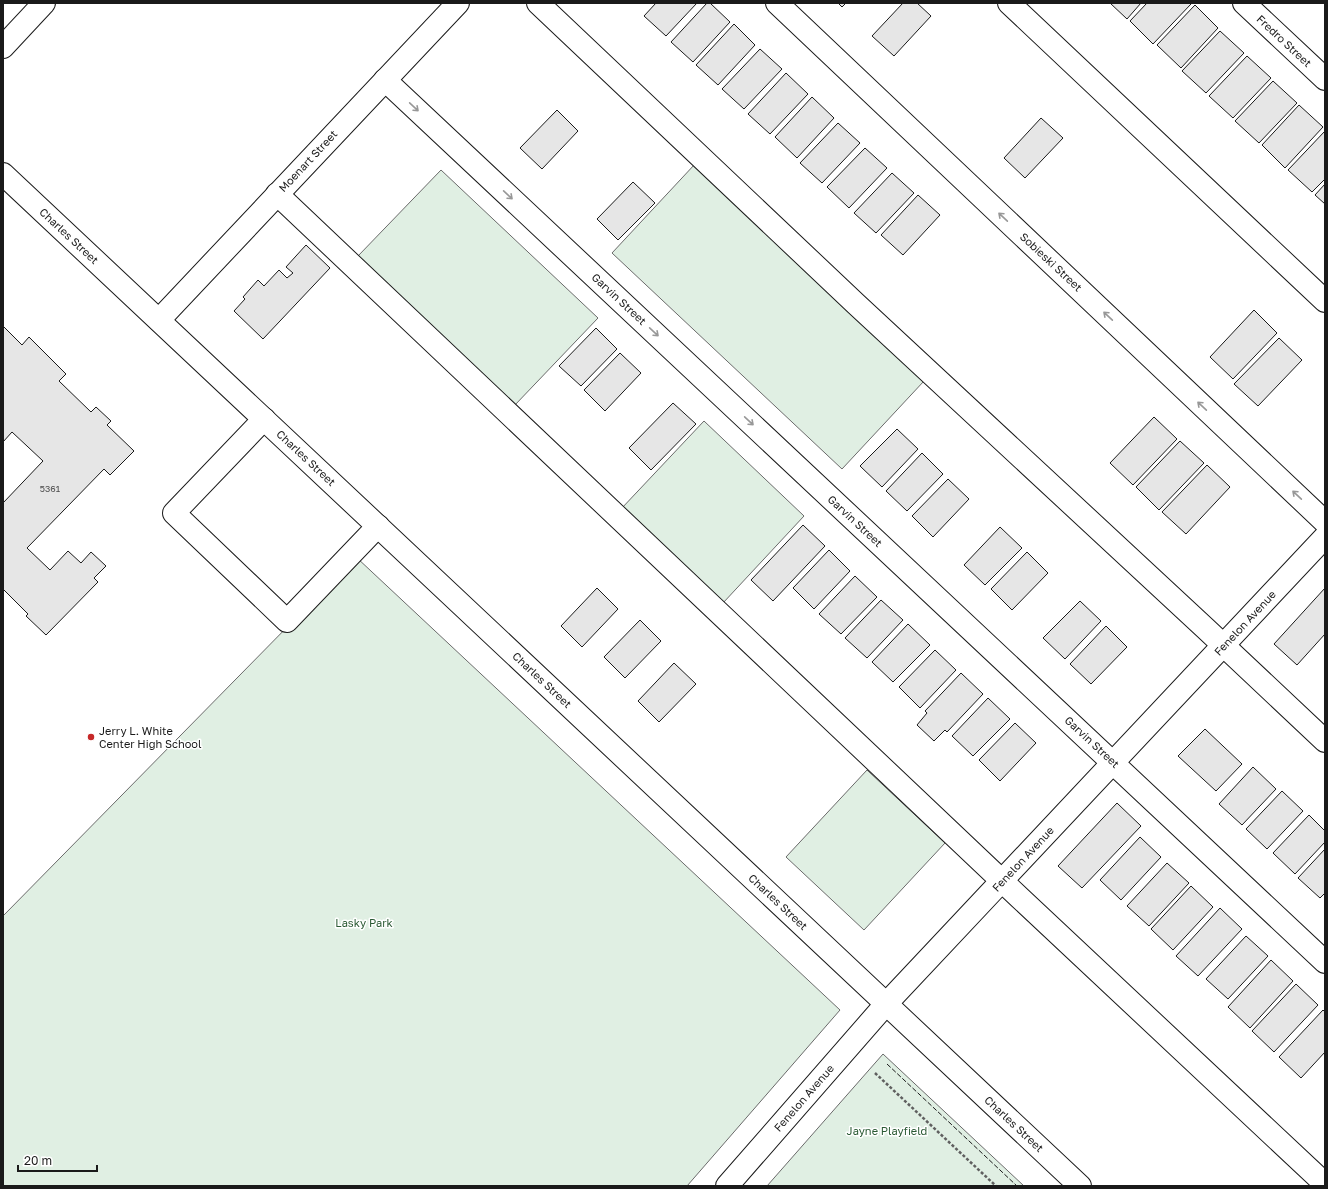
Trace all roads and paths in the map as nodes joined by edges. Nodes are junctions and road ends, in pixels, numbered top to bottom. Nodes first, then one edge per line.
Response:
1 (44, 3) edge
2 (458, 3) edge
3 (538, 3) edge
4 (777, 3) edge
5 (1009, 3) edge
6 (1244, 3) edge
7 (3, 47) edge
8 (1325, 79) edge
9 (385, 80) junction
10 (3, 174) edge
11 (277, 194) junction
12 (1325, 301) edge
13 (159, 320) junction
14 (264, 419) junction
15 (1325, 522) edge
16 (378, 526) junction
17 (1325, 537) edge
18 (1224, 645) junction
19 (1325, 741) edge
20 (1113, 763) junction
21 (1002, 881) junction
22 (1325, 962) edge
23 (886, 1004) junction
24 (876, 1073) dead end
25 (1325, 1184) edge
26 (727, 1186) edge
27 (996, 1186) edge
28 (1080, 1186) edge

1 - 7 street
2 - 9 street, Moenart Street
3 - 18 street
15 -> 4 street, Sobieski Street
5 - 12 street
6 - 8 street, Fredro Street
9 - 11 street, Moenart Street
9 -> 20 street, Garvin Street
10 - 13 street, Charles Street
11 - 13 street, Moenart Street
11 - 21 street
13 - 14 street, Charles Street
14 - 16 street, Charles Street
14 - 16 street
16 - 23 street, Charles Street
17 - 18 street, Fenelon Avenue
18 - 19 street
18 - 20 street, Fenelon Avenue
20 - 21 street, Fenelon Avenue
20 - 22 street, Garvin Street
21 - 23 street, Fenelon Avenue
21 - 25 street
23 - 26 street, Fenelon Avenue
23 - 28 street, Charles Street
24 - 27 path

